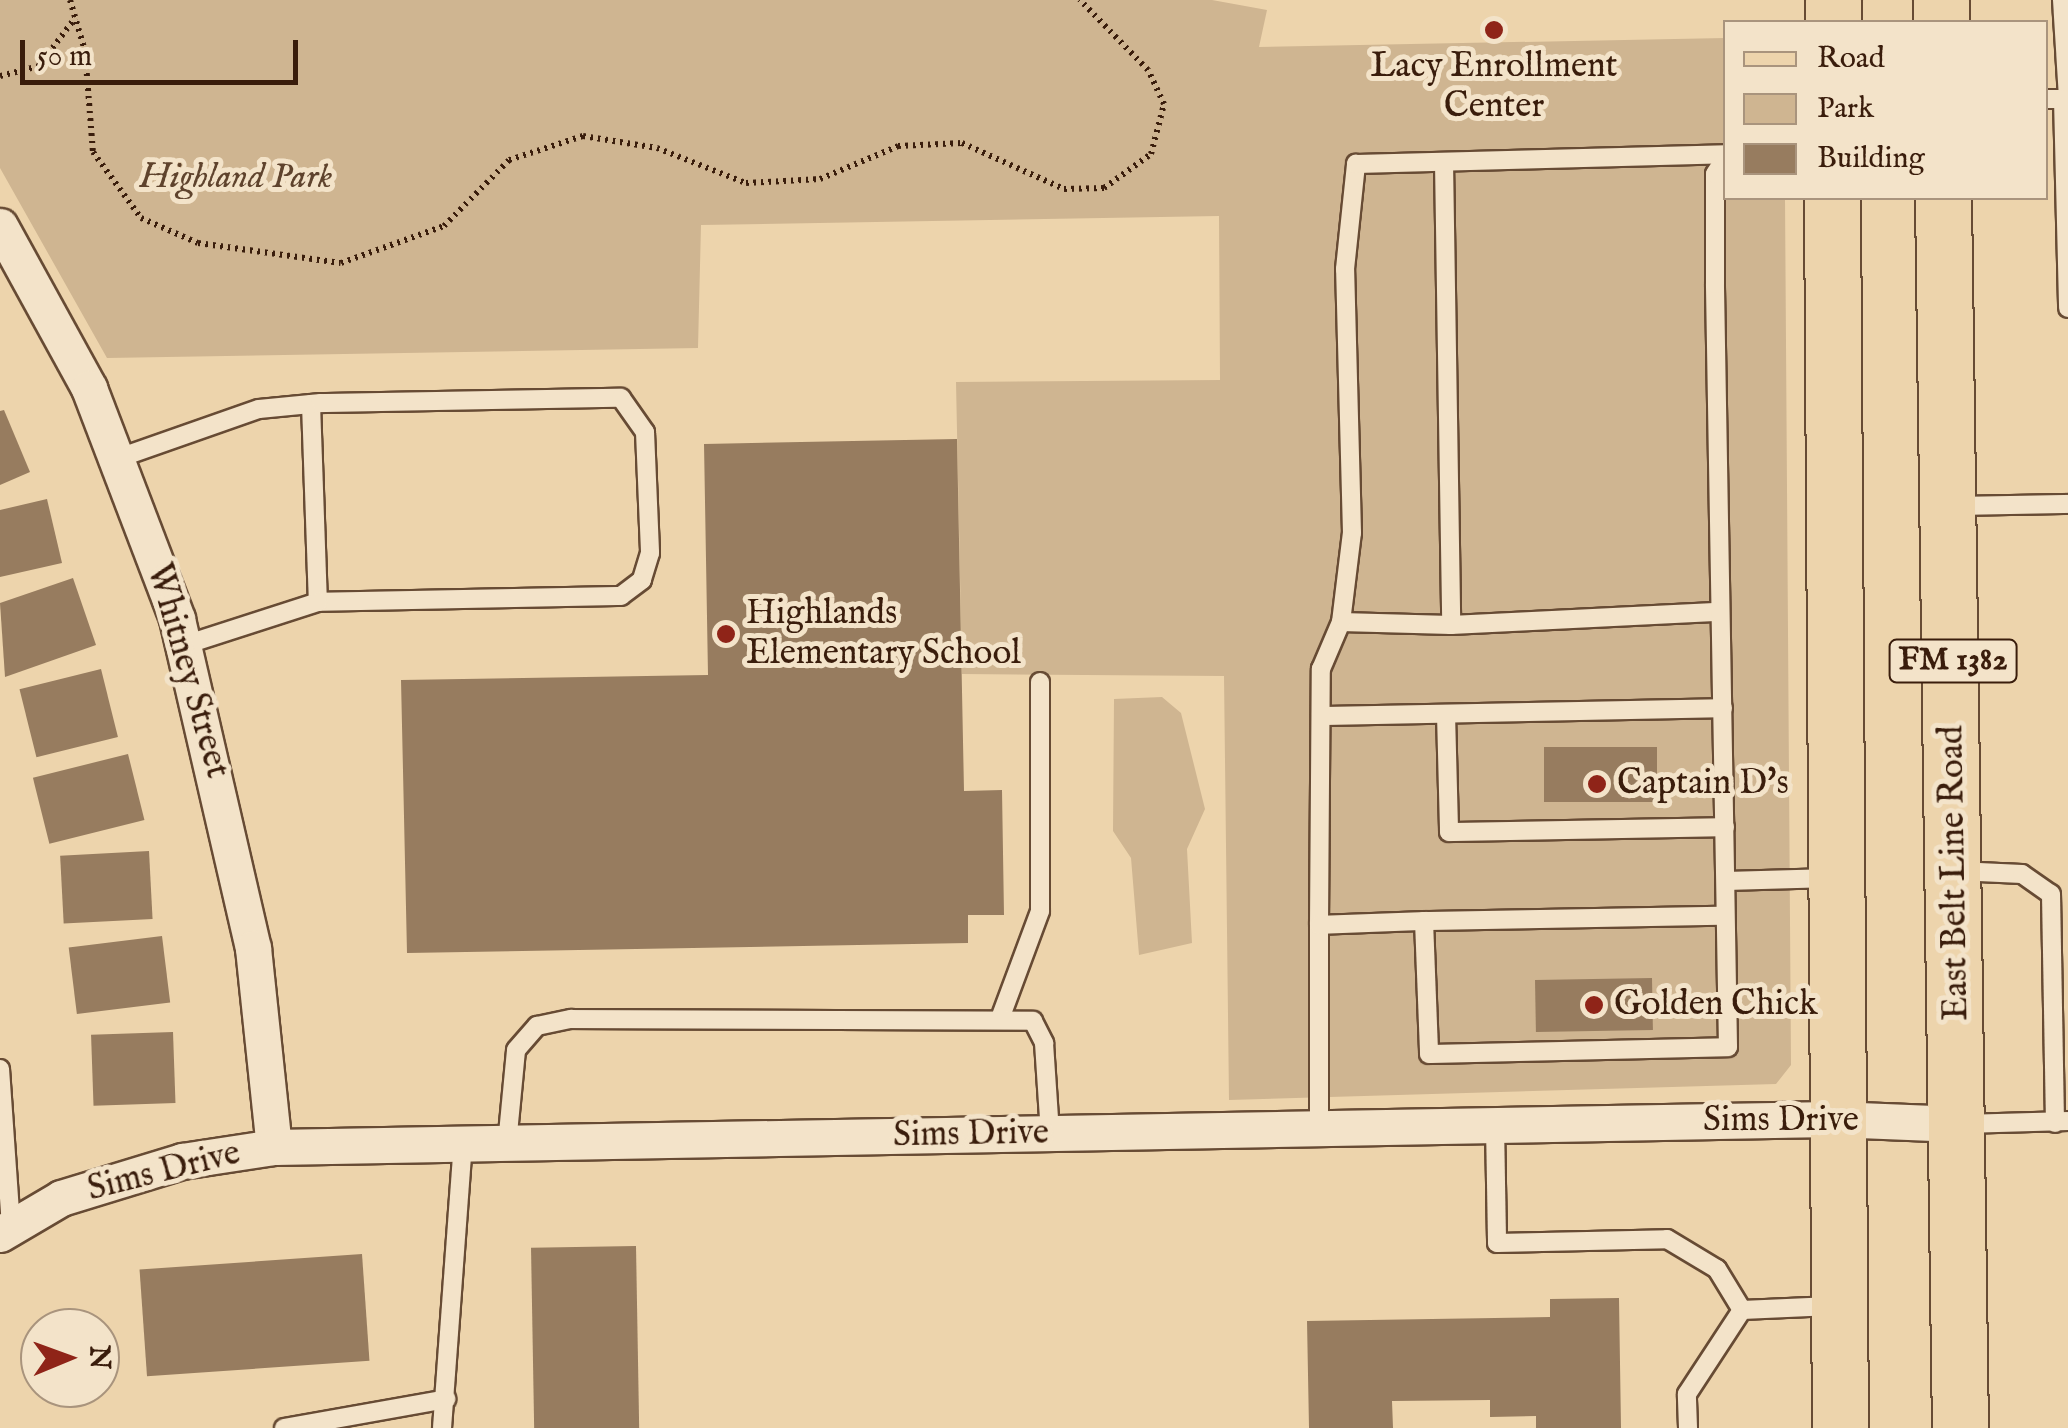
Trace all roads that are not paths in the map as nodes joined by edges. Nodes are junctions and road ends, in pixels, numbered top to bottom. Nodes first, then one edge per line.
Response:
1 (2062, 0) edge
2 (2059, 99) edge
3 (1723, 156) edge
4 (1723, 161) edge
5 (1444, 162) junction
6 (1832, 200) edge
7 (1943, 200) edge
8 (0, 226) edge
9 (2068, 297) edge
10 (2068, 308) edge
11 (311, 404) junction
12 (116, 459) junction
13 (2068, 504) edge
14 (1952, 506) junction
15 (318, 602) junction
16 (1720, 612) junction
17 (1341, 622) junction
18 (1451, 625) junction
19 (184, 645) junction
20 (1040, 682) dead end
21 (1723, 708) junction
22 (1446, 714) junction
23 (1321, 716) junction
24 (1725, 828) junction
25 (1954, 870) junction
26 (1832, 878) junction
27 (1726, 881) junction
28 (1725, 916) junction
29 (1424, 921) junction
30 (1319, 926) junction
31 (1002, 1016) junction
32 (0, 1070) edge
33 (1834, 1119) junction
34 (2062, 1122) edge
35 (1958, 1124) junction
36 (1495, 1125) junction
37 (1320, 1129) junction
38 (1050, 1134) junction
39 (508, 1144) junction
40 (463, 1145) junction
41 (274, 1148) junction
42 (5, 1231) edge
43 (1837, 1306) junction
44 (1742, 1310) junction
45 (446, 1400) junction
46 (284, 1428) edge
47 (442, 1428) edge
48 (1688, 1428) edge
49 (1840, 1428) edge
50 (1960, 1428) edge

1 - 2 lane
2 - 9 lane
3 - 5 lane
4 - 16 lane
5 - 17 lane
5 - 18 lane
6 - 26 main road
7 - 14 main road, East Belt Line Road / FM 1382
8 - 12 street, Whitney Street
9 - 10 lane
11 - 12 lane
11 - 15 lane
11 - 15 lane
12 - 19 street, Whitney Street
13 - 14 lane
14 - 25 main road, East Belt Line Road / FM 1382
15 - 19 lane
16 - 18 lane
16 - 21 lane
17 - 18 lane
17 - 23 lane
19 - 41 street, Whitney Street
20 - 31 lane
21 - 22 lane
21 - 24 lane
22 - 23 lane
22 - 24 lane
23 - 30 lane
24 - 27 lane
25 - 34 lane
25 - 35 main road, East Belt Line Road / FM 1382
26 - 27 lane
26 - 33 main road
27 - 28 lane
28 - 29 lane
28 - 29 lane
29 - 30 lane
30 - 37 lane
31 - 38 lane
31 - 39 lane
32 - 42 lane
33 - 35 street, Sims Drive
33 - 36 street, Sims Drive
33 - 43 main road
34 - 35 lane
35 - 50 main road, East Belt Line Road / FM 1382
36 - 37 street, Sims Drive
36 - 44 lane
37 - 38 street, Sims Drive
38 - 39 street, Sims Drive
39 - 40 street, Sims Drive
40 - 41 street, Sims Drive
40 - 45 lane
41 - 42 street, Sims Drive
43 - 44 lane
43 - 49 main road
44 - 48 lane
45 - 46 lane
45 - 47 lane

